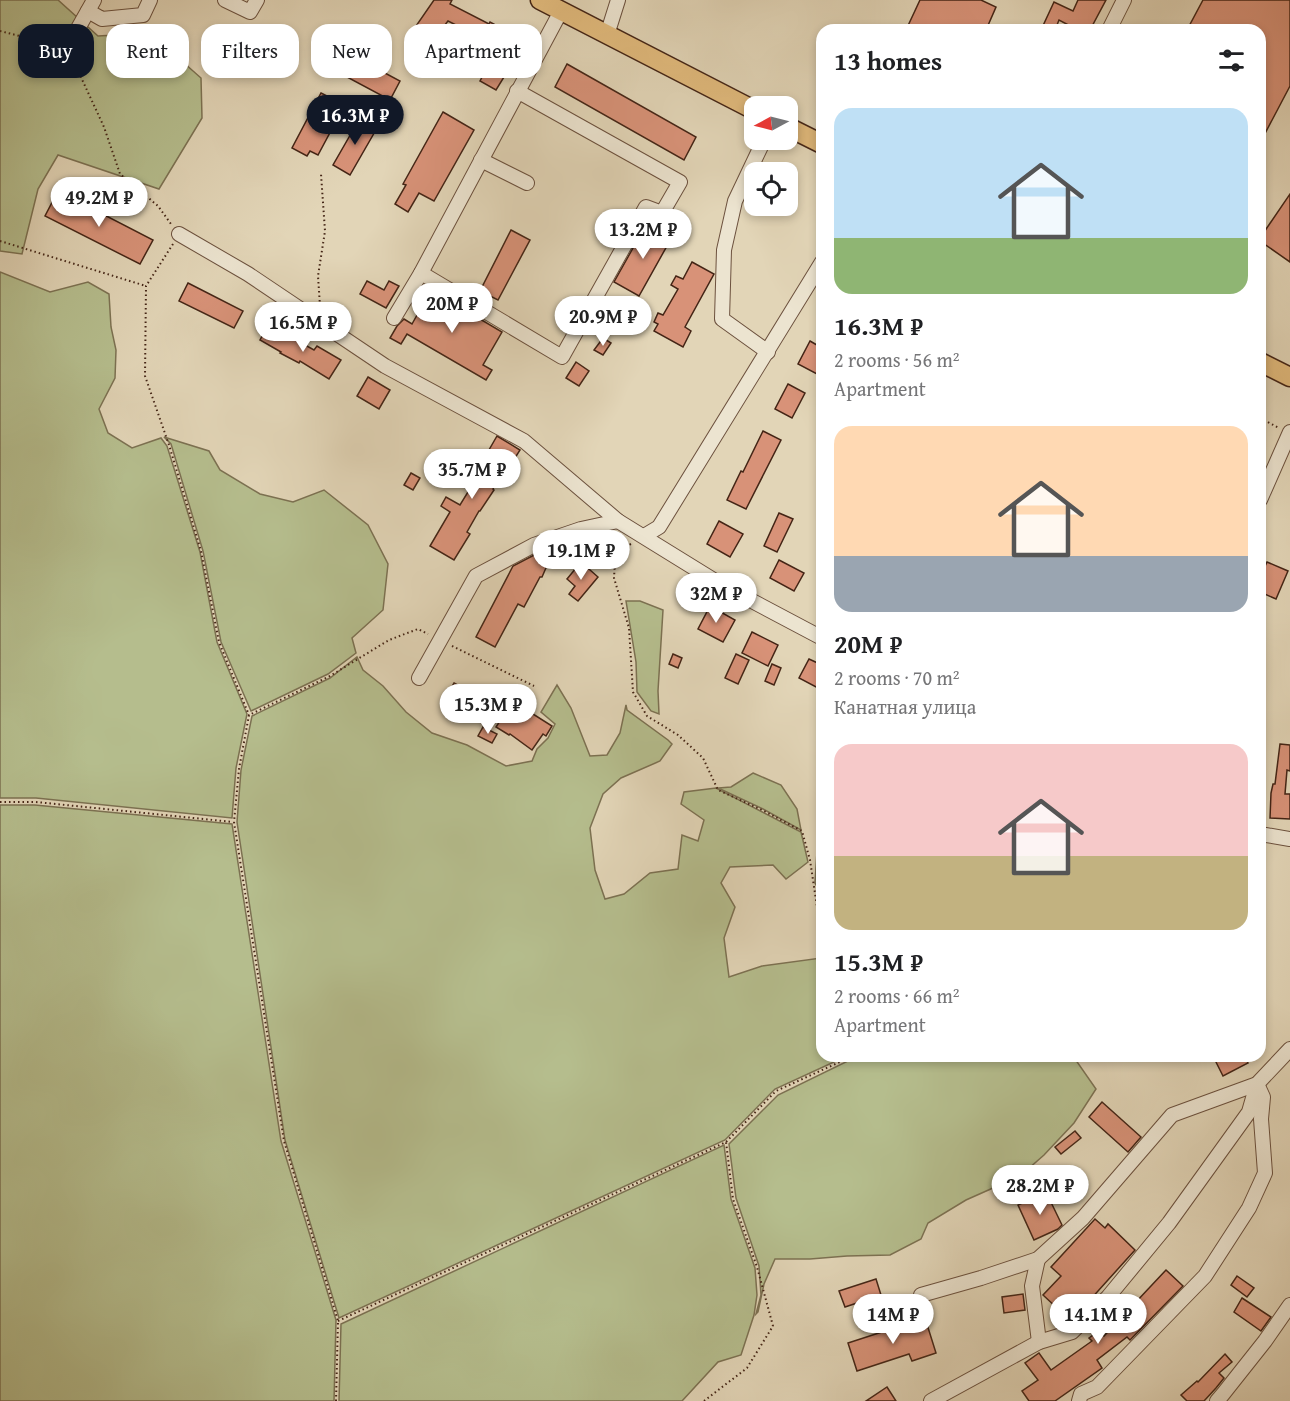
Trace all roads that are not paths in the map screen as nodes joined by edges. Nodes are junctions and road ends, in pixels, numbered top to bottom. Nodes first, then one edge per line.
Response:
1 (150, 0) edge
2 (225, 0) edge
3 (257, 0) edge
4 (540, 0) edge
5 (618, 0) edge
6 (1124, 0) edge
7 (91, 6) edge
8 (561, 11) junction
9 (81, 24) edge
10 (1112, 24) edge
11 (608, 35) junction
12 (517, 91) junction
13 (744, 105) edge
14 (798, 131) edge
15 (816, 141) edge
16 (759, 150) edge
17 (481, 160) junction
18 (527, 183) dead end
19 (179, 234) road end
20 (816, 272) edge
21 (421, 273) junction
22 (394, 318) dead end
23 (768, 352) junction
24 (1266, 365) edge
25 (1290, 377) edge
26 (1290, 433) edge
27 (1266, 487) edge
28 (618, 521) junction
29 (644, 536) junction
30 (816, 635) edge
31 (419, 678) dead end
32 (1266, 835) edge
33 (1290, 840) edge
34 (1290, 1049) edge
35 (1257, 1084) junction
36 (1038, 1259) junction
37 (921, 1295) dead end
38 (1290, 1305) edge
39 (1039, 1342) junction
40 (931, 1401) edge
41 (1079, 1401) edge
42 (1216, 1401) edge

1 - 7 street
2 - 3 street
4 - 8 main road
5 - 11 street
6 - 10 street
7 - 9 street
8 - 11 main road
8 - 12 street
11 - 13 main road
12 - 17 street
12 - 21 street
14 - 15 main road
16 - 23 street
17 - 18 street
17 - 21 street
19 - 28 street
20 - 23 street
21 - 22 street
23 - 29 street
24 - 25 main road
26 - 27 street
28 - 29 street
28 - 31 street
29 - 30 street
32 - 33 street
34 - 35 street
35 - 36 street
35 - 39 street
35 - 41 street
36 - 37 street
36 - 39 street
38 - 42 street
39 - 40 street

